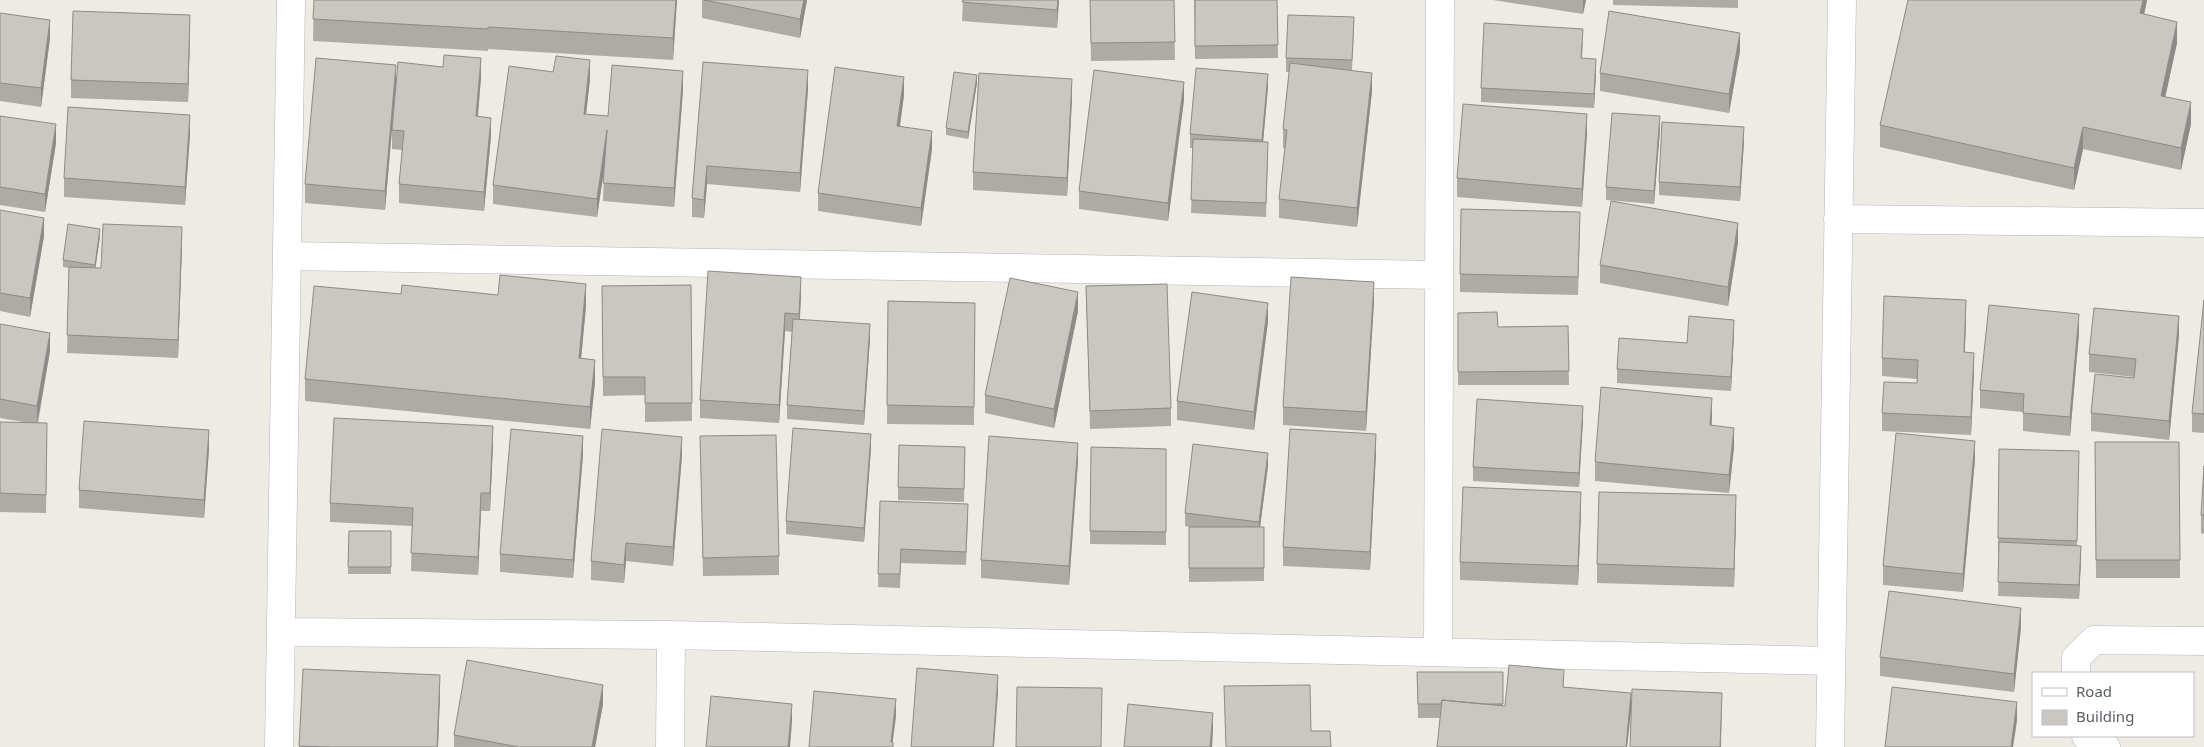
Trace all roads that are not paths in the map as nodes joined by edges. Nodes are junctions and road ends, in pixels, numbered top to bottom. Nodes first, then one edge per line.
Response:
1 (291, 0) edge
2 (1440, 0) edge
3 (1842, 0) edge
4 (1838, 218) junction
5 (2204, 222) edge
6 (287, 256) junction
7 (1439, 275) junction
8 (281, 632) junction
9 (671, 634) junction
10 (2204, 641) edge
11 (1438, 652) junction
12 (1831, 661) junction
13 (2076, 672) edge
14 (2087, 737) edge
15 (279, 747) edge
16 (670, 747) edge
17 (1830, 747) edge
18 (2106, 747) edge

1 - 6 street
2 - 7 street
3 - 4 street
4 - 5 street
4 - 12 street
6 - 7 street
6 - 8 street
7 - 11 street
8 - 9 street
8 - 15 street
9 - 11 street
9 - 16 street
10 - 13 street
11 - 12 street
12 - 17 street
14 - 18 street

